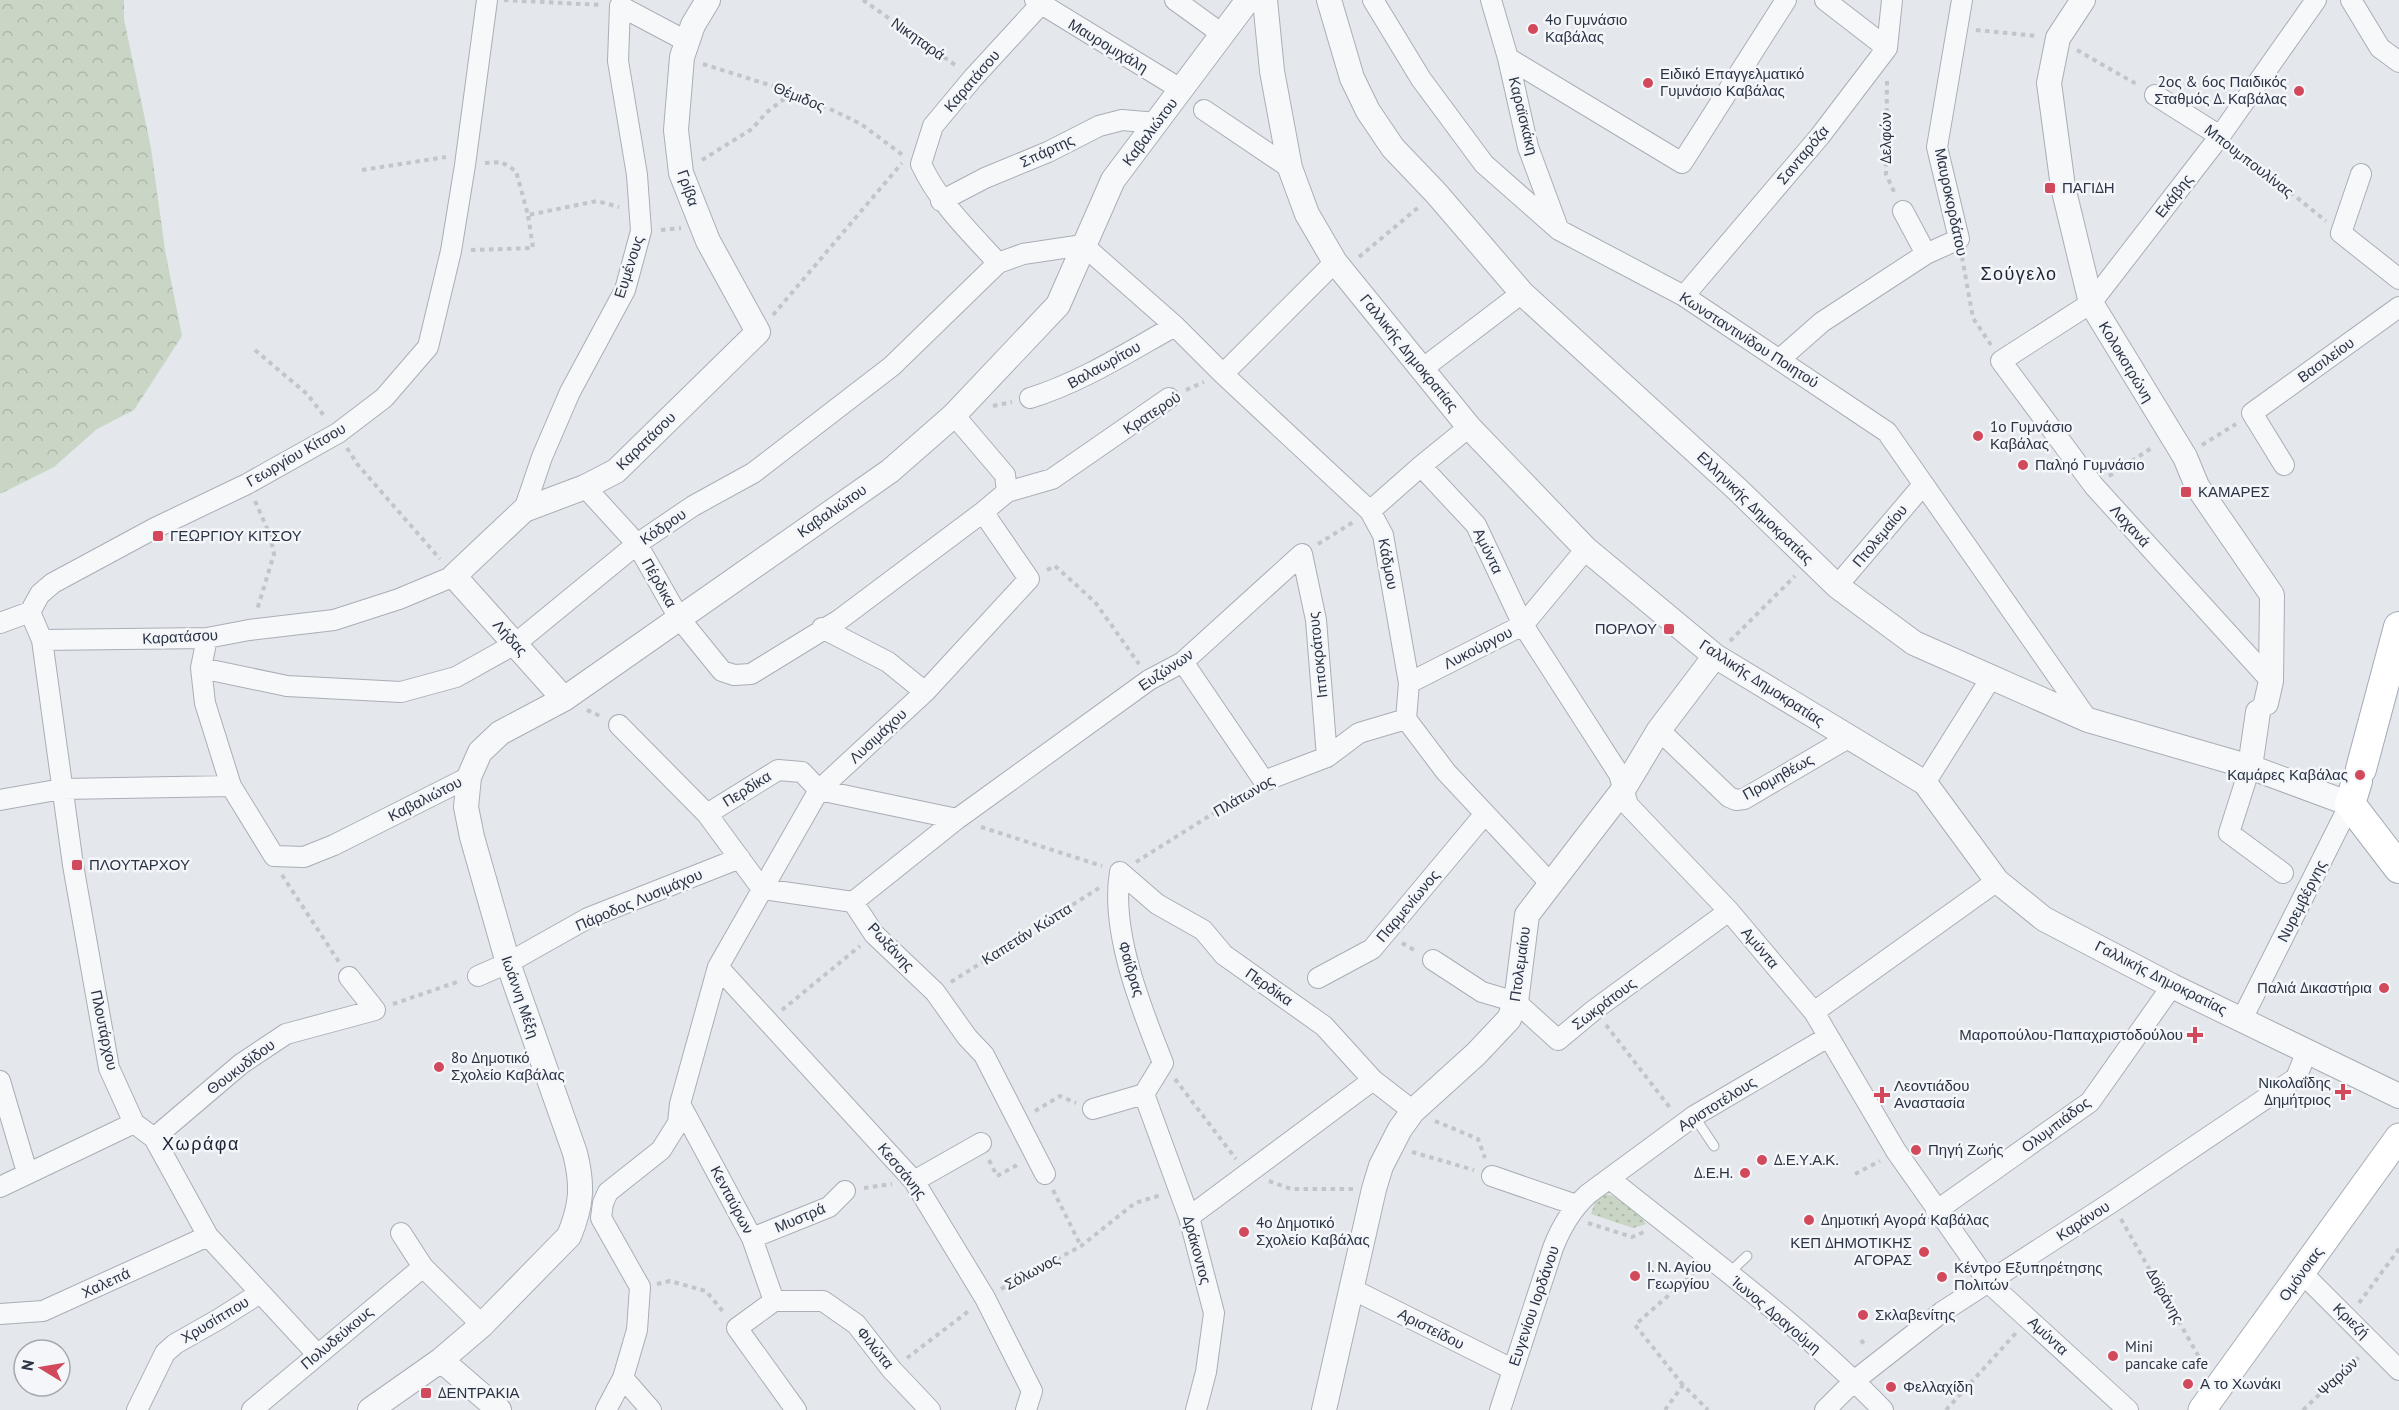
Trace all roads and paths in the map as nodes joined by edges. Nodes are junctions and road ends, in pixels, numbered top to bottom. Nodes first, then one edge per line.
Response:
1 (487, 0) edge
2 (498, 0) edge
3 (708, 0) edge
4 (863, 0) edge
5 (1175, 0) edge
6 (1248, 0) edge
7 (1265, 0) edge
8 (1329, 0) edge
9 (1373, 0) edge
10 (1491, 0) edge
11 (1786, 0) edge
12 (1825, 0) edge
13 (1892, 0) edge
14 (1962, 0) edge
15 (2083, 0) edge
16 (2316, 0) edge
17 (2351, 0) edge
18 (1037, 3) edge
19 (620, 6) junction
20 (1222, 34) junction
21 (1887, 48) junction
22 (684, 49) junction
23 (1508, 58) junction
24 (2399, 62) edge
25 (973, 78) junction
26 (1182, 90) junction
27 (793, 92) junction
28 (2155, 95) dead end
29 (1204, 110) dead end
30 (1157, 123) junction
31 (2220, 136) junction
32 (466, 159) junction
33 (1290, 168) junction
34 (362, 170) dead end
35 (681, 173) junction
36 (2361, 174) dead end
37 (1436, 193) junction
38 (942, 201) junction
39 (1903, 211) joint
40 (528, 215) junction
41 (641, 222) junction
42 (702, 226) junction
43 (1559, 230) junction
44 (2341, 233) junction
45 (1959, 239) junction
46 (1083, 245) junction
47 (451, 251) junction
48 (1926, 254) junction
49 (998, 263) junction
50 (1339, 266) junction
51 (2399, 279) edge
52 (1522, 293) junction
53 (1684, 296) junction
54 (2091, 303) junction
55 (2399, 307) edge
56 (1176, 326) junction
57 (758, 332) junction
58 (255, 350) dead end
59 (1780, 359) junction
60 (2001, 361) junction
61 (1422, 369) junction
62 (1223, 374) junction
63 (1030, 398) dead end
64 (1169, 398) joint
65 (2252, 414) junction
66 (954, 415) junction
67 (1469, 428) junction
68 (338, 434) junction
69 (2171, 435) junction
70 (2185, 457) junction
71 (2284, 465) dead end
72 (1421, 466) junction
73 (247, 484) junction
74 (1923, 485) junction
75 (2094, 486) junction
76 (585, 487) junction
77 (1007, 492) junction
78 (524, 510) junction
79 (1370, 511) junction
80 (983, 512) junction
81 (637, 544) junction
82 (1586, 549) junction
83 (1302, 554) junction
84 (1810, 562) junction
85 (454, 576) junction
86 (1029, 579) junction
87 (1837, 586) junction
88 (30, 612) junction
89 (679, 618) junction
90 (0, 623) edge
91 (1523, 625) junction
92 (2399, 627) edge
93 (822, 628) junction
94 (249, 630) junction
95 (207, 638) junction
96 (42, 640) junction
97 (515, 644) junction
98 (1715, 656) junction
99 (1183, 662) junction
100 (201, 668) junction
101 (1992, 678) junction
102 (1149, 680) junction
103 (1409, 683) junction
104 (925, 692) junction
105 (564, 699) junction
106 (2265, 699) junction
107 (1406, 719) junction
108 (2088, 720) junction
109 (619, 724) joint
110 (1659, 730) junction
111 (1848, 738) junction
112 (1327, 757) junction
113 (2250, 767) junction
114 (469, 777) junction
115 (1264, 781) junction
116 (1925, 783) junction
117 (2356, 784) junction
118 (231, 786) junction
119 (62, 789) junction
120 (819, 790) junction
121 (1623, 790) junction
122 (0, 800) edge
123 (707, 814) junction
124 (1484, 815) junction
125 (957, 819) junction
126 (274, 856) junction
127 (740, 858) junction
128 (2399, 868) edge
129 (2283, 873) dead end
130 (1120, 874) junction
131 (1996, 881) junction
132 (1550, 883) junction
133 (762, 889) junction
134 (853, 902) junction
135 (1729, 911) junction
136 (874, 934) junction
137 (1384, 934) junction
138 (1433, 960) joint
139 (508, 963) junction
140 (718, 967) junction
141 (478, 976) joint
142 (349, 977) joint
143 (1318, 978) dead end
144 (2172, 986) junction
145 (935, 992) junction
146 (1516, 1002) junction
147 (375, 1010) junction
148 (1594, 1010) junction
149 (1814, 1012) junction
150 (2242, 1018) junction
151 (767, 1022) junction
152 (1828, 1037) junction
153 (2307, 1051) junction
154 (1373, 1080) junction
155 (0, 1081) edge
156 (1144, 1094) junction
157 (2399, 1096) edge
158 (680, 1104) junction
159 (1093, 1109) joint
160 (1413, 1111) junction
161 (1688, 1120) junction
162 (1019, 1121) junction
163 (134, 1123) junction
164 (154, 1138) junction
165 (981, 1143) joint
166 (1391, 1145) junction
167 (2397, 1145) edge
168 (1714, 1146) dead end
169 (1896, 1151) junction
170 (1035, 1154) junction
171 (27, 1172) junction
172 (1045, 1174) joint
173 (1856, 1174) dead end
174 (1492, 1176) junction
175 (1610, 1179) junction
176 (914, 1181) junction
177 (0, 1187) edge
178 (1179, 1190) junction
179 (845, 1191) joint
180 (2112, 1202) junction
181 (1572, 1211) junction
182 (1936, 1211) junction
183 (1189, 1217) junction
184 (1648, 1230) dead end
185 (401, 1233) dead end
186 (208, 1236) junction
187 (752, 1238) junction
188 (1082, 1246) junction
189 (2399, 1249) edge
190 (1747, 1256) dead end
191 (1701, 1266) dead end
192 (423, 1267) junction
193 (1728, 1274) junction
194 (2302, 1274) junction
195 (1989, 1283) junction
196 (640, 1287) junction
197 (1350, 1288) junction
198 (260, 1293) junction
199 (985, 1298) junction
200 (774, 1301) junction
201 (0, 1314) edge
202 (2029, 1318) junction
203 (2347, 1318) junction
204 (482, 1325) junction
205 (737, 1328) junction
206 (2374, 1344) junction
207 (317, 1354) junction
208 (441, 1360) junction
209 (1512, 1369) junction
210 (892, 1370) junction
211 (2399, 1370) edge
212 (623, 1378) junction
213 (1854, 1381) junction
214 (1683, 1384) junction
215 (2208, 1404) edge
216 (137, 1410) edge
217 (252, 1410) edge
218 (370, 1410) edge
219 (498, 1410) edge
220 (606, 1410) edge
221 (651, 1410) edge
222 (796, 1410) edge
223 (930, 1410) edge
224 (1026, 1410) edge
225 (1196, 1410) edge
226 (1324, 1410) edge
227 (1500, 1410) edge
228 (1665, 1410) edge
229 (1708, 1410) edge
230 (1825, 1410) edge
231 (1882, 1410) edge
232 (1946, 1410) edge
233 (2128, 1410) edge
234 (2303, 1410) edge

1 - 32 street, Γεωργίου Κίτσου
2 - 19 path
3 - 22 street, Γρίβα
4 - 25 path, Νικηταρά
5 - 20 street
6 - 20 street, Καβαλιώτου
7 - 33 street, Γαλλικής Δημοκρατίας
8 - 37 street, Ελληνικής Δημοκρατίας
9 - 43 street, Κωνσταντινίδου Ποιητού
10 - 23 street, Καραϊσκάκη
11 - 23 street
12 - 21 street
13 - 21 street
14 - 45 street, Μαυροκορδάτου
15 - 54 street, Κολοκοτρώνη
16 - 31 street, Εκάβης
17 - 24 street
18 - 25 street, Καρατάσου
18 - 26 street, Μαυρομιχάλη
19 - 22 street
19 - 41 street, Ευμένους
20 - 26 street, Καβαλιώτου
21 - 39 path, Δελφών
21 - 53 street, Σανταρόζα
22 - 27 path, Θέμιδος
22 - 35 street, Γρίβα
23 - 43 street, Καραϊσκάκη
25 - 38 street, Καρατάσου
26 - 30 street, Καβαλιώτου
27 - 35 path
27 - 57 path, Θέμιδος
28 - 31 street, Μπουμπουλίνας
29 - 33 street
30 - 38 street, Σπάρτης
30 - 46 street, Καβαλιώτου
31 - 44 path, Μπουμπουλίνας
31 - 54 street, Εκάβης
32 - 34 path
32 - 40 path
32 - 47 street, Γεωργίου Κίτσου
33 - 50 street, Γαλλικής Δημοκρατίας
35 - 42 street, Γρίβα
36 - 44 street
37 - 50 path
37 - 52 street, Ελληνικής Δημοκρατίας
38 - 49 street
39 - 48 street
40 - 41 path
40 - 47 path
41 - 42 path
41 - 78 street, Ευμένους
42 - 57 street, Γρίβα
43 - 53 street, Κωνσταντινίδου Ποιητού
44 - 51 street
45 - 48 street
45 - 60 path, Μαυροκορδάτου
46 - 49 street, Κόδρου
46 - 56 street, Κάδμου
46 - 66 street, Καβαλιώτου
47 - 68 street, Γεωργίου Κίτσου
48 - 59 street
49 - 81 street, Κόδρου
50 - 61 street, Γαλλικής Δημοκρατίας
50 - 62 street
52 - 61 street
52 - 84 street, Ελληνικής Δημοκρατίας
53 - 59 street, Κωνσταντινίδου Ποιητού
54 - 60 street, Εκάβης
54 - 69 street, Κολοκοτρώνη
55 - 65 street, Βασιλείου
56 - 62 street, Κάδμου
56 - 63 street, Βαλαωρίτου
57 - 76 street, Καρατάσου
58 - 68 path
59 - 74 street, Κωνσταντινίδου Ποιητού
60 - 75 street, Λαχανά
61 - 67 street, Γαλλικής Δημοκρατίας
62 - 64 path, Κρατερού
62 - 79 street, Κάδμου
64 - 77 street, Κρατερού
65 - 70 path
65 - 71 street
66 - 77 street
66 - 89 street, Καβαλιώτου
67 - 72 street
67 - 82 street, Γαλλικής Δημοκρατίας
68 - 73 street, Γεωργίου Κίτσου
68 - 85 path
69 - 70 street, Κολοκοτρώνη
69 - 75 path
70 - 106 street, Κολοκοτρώνη
72 - 79 street
72 - 91 street, Αμύντα
73 - 88 street, Γεωργίου Κίτσου
73 - 94 path
74 - 87 street, Πτολεμαίου
74 - 108 street, Κωνσταντινίδου Ποιητού
75 - 106 street, Λαχανά
76 - 78 street, Καρατάσου
76 - 81 street, Πέρδικα
77 - 80 street
78 - 85 street, Καρατάσου
79 - 83 path
79 - 103 street, Κάδμου
80 - 86 street
80 - 93 street
81 - 89 street, Πέρδικα
81 - 97 street, Κόδρου
82 - 91 street, Λυκούργου
82 - 98 street, Γαλλικής Δημοκρατίας
83 - 99 street, Ευζώνων
83 - 112 street, Ιπποκράτους
84 - 87 street, Ελληνικής Δημοκρατίας
84 - 98 path
85 - 94 street, Καρατάσου
85 - 97 street, Λήδας
86 - 102 path
86 - 104 street, Λυσιμάχου
87 - 101 street, Ελληνικής Δημοκρατίας
88 - 90 street
88 - 96 street, Πλουτάρχου
89 - 93 street, Πέρδικα
89 - 105 street, Καβαλιώτου
91 - 103 street, Λυκούργου
91 - 121 street, Αμύντα
92 - 117 main road, Νυρεμβέργης
93 - 104 street
94 - 95 street, Καρατάσου
95 - 96 street, Καρατάσου
95 - 100 street
96 - 119 street, Πλουτάρχου
97 - 100 street, Κόδρου
97 - 105 street, Λήδας
98 - 110 street, Πτολεμαίου
98 - 111 street, Γαλλικής Δημοκρατίας
99 - 102 street, Ευζώνων
99 - 115 street
100 - 118 street
101 - 108 street, Ελληνικής Δημοκρατίας
101 - 116 street
102 - 125 street, Ευζώνων
103 - 107 street, Κάδμου
104 - 120 street, Λυσιμάχου
105 - 109 path
105 - 114 street, Καβαλιώτου
106 - 113 street, Κολοκοτρώνη
107 - 112 street, Πλάτωνος
107 - 124 street
108 - 113 street, Ελληνικής Δημοκρατίας
109 - 123 street
110 - 111 street, Προμηθέως
110 - 121 street, Πτολεμαίου
111 - 116 street, Γαλλικής Δημοκρατίας
112 - 115 street, Πλάτωνος
113 - 117 street, Ελληνικής Δημοκρατίας
113 - 129 street
114 - 126 street, Καβαλιώτου
114 - 139 street, Ιωάννη Μέξη
115 - 130 path, Πλάτωνος
116 - 131 street, Γαλλικής Δημοκρατίας
117 - 128 main road
117 - 150 street, Νυρεμβέργης
118 - 119 street
118 - 126 street
119 - 122 street
119 - 163 street, Πλουτάρχου
120 - 123 street, Περδίκα
120 - 125 street, Περδίκα
120 - 133 street, Λυσιμάχου
121 - 132 street, Πτολεμαίου
121 - 135 street, Αμύντα
123 - 127 street
124 - 132 street
124 - 137 street, Παρμενίωνος
125 - 130 path
125 - 134 street, Ευζώνων
126 - 142 path
127 - 133 street
127 - 139 street, Πάροδος Λυσιμάχου
130 - 145 path, Καπετάν Κώττα
130 - 154 street, Περδίκα
130 - 156 street, Φαίδρας
131 - 144 street, Γαλλικής Δημοκρατίας
131 - 149 street
132 - 146 street, Πτολεμαίου
133 - 134 street
133 - 140 street, Λυσιμάχου
134 - 136 street, Ρωξάνης
135 - 148 street, Σωκράτους
135 - 149 street, Αμύντα
136 - 145 street, Ρωξάνης
136 - 151 path
137 - 138 path
137 - 143 street, Παρμενίωνος
138 - 146 street, Σωκράτους
139 - 141 street
139 - 204 street, Ιωάννη Μέξη
140 - 151 street, Κεσσάνης
140 - 158 street, Λυσιμάχου
141 - 147 path
142 - 147 street
144 - 150 street, Γαλλικής Δημοκρατίας
144 - 182 street, Ολυμπιάδος
145 - 162 street, Ρωξάνης
146 - 148 street, Σωκράτους
146 - 160 street, Πτολεμαίου
147 - 164 street, Θουκυδίδου
148 - 161 path
149 - 152 street, Αμύντα
150 - 153 street, Γαλλικής Δημοκρατίας
151 - 176 street, Κεσσάνης
152 - 161 street, Αριστοτέλους
152 - 169 street, Αμύντα
153 - 157 street, Γαλλικής Δημοκρατίας
153 - 180 street, Καράνου
154 - 160 street, Περδίκα
154 - 183 street
155 - 171 street
156 - 159 street
156 - 178 street, Δράκοντος
158 - 187 street, Κενταύρων
158 - 196 street, Λυσιμάχου
159 - 162 path
160 - 166 street, Πτολεμαίου
160 - 174 path
161 - 168 lane
161 - 175 street, Αριστοτέλους
162 - 170 street, Ρωξάνης
163 - 164 street, Πλουτάρχου
163 - 171 street
164 - 186 street, Πλουτάρχου
165 - 170 path
165 - 176 street
166 - 174 path
166 - 197 street, Πτολεμαίου
167 - 194 main road, Ομόνοιας
169 - 173 path
169 - 182 street, Αμύντα
170 - 172 street, Ρωξάνης
171 - 177 street
172 - 188 path
174 - 181 street
175 - 181 street, Αριστοτέλους
175 - 193 street, Ίωνος Δραγούμη
176 - 179 path
176 - 199 street, Κεσσάνης
178 - 183 street, Δράκοντος
178 - 188 path, Σόλωνος
179 - 187 street, Μυστρά
180 - 195 street, Καράνου
180 - 215 path, Δοϊράνης
181 - 184 path
181 - 209 street, Ευγενίου Ιορδάνου
182 - 195 street, Αμύντα
183 - 225 street, Δράκοντος
185 - 192 street
186 - 198 street, Πλουτάρχου
186 - 201 street, Χαλεπά
187 - 200 street, Κενταύρων
188 - 199 path, Σόλωνος
189 - 203 path
190 - 193 lane
191 - 214 path
192 - 204 street
192 - 207 street, Πολυδεύκους
193 - 213 street, Ίωνος Δραγούμη
194 - 203 street, Κριεζή
194 - 215 main road, Ομόνοιας
195 - 202 street, Αμύντα
195 - 213 street, Καράνου
196 - 205 path
196 - 212 street
197 - 209 street, Αριστείδου
197 - 226 street, Πτολεμαίου
198 - 207 street, Πλουτάρχου
198 - 216 street, Χρυσίππου
199 - 210 path, Σόλωνος
199 - 224 street, Κεσσάνης
200 - 205 street
200 - 210 street, Φιλώτα
202 - 232 path
202 - 233 street, Αμύντα
203 - 206 street, Κριεζή
204 - 208 street, Ιωάννη Μέξη
205 - 222 street
206 - 211 street, Κριεζή
206 - 234 path, Ψαρών
207 - 217 street, Πολυδεύκους
208 - 218 street, Ιωάννη Μέξη
208 - 219 street
209 - 227 street, Ευγενίου Ιορδάνου
210 - 223 street, Φιλώτα
212 - 220 street
212 - 221 street
213 - 230 street, Καράνου
213 - 231 street, Ίωνος Δραγούμη
214 - 228 path
214 - 229 path

